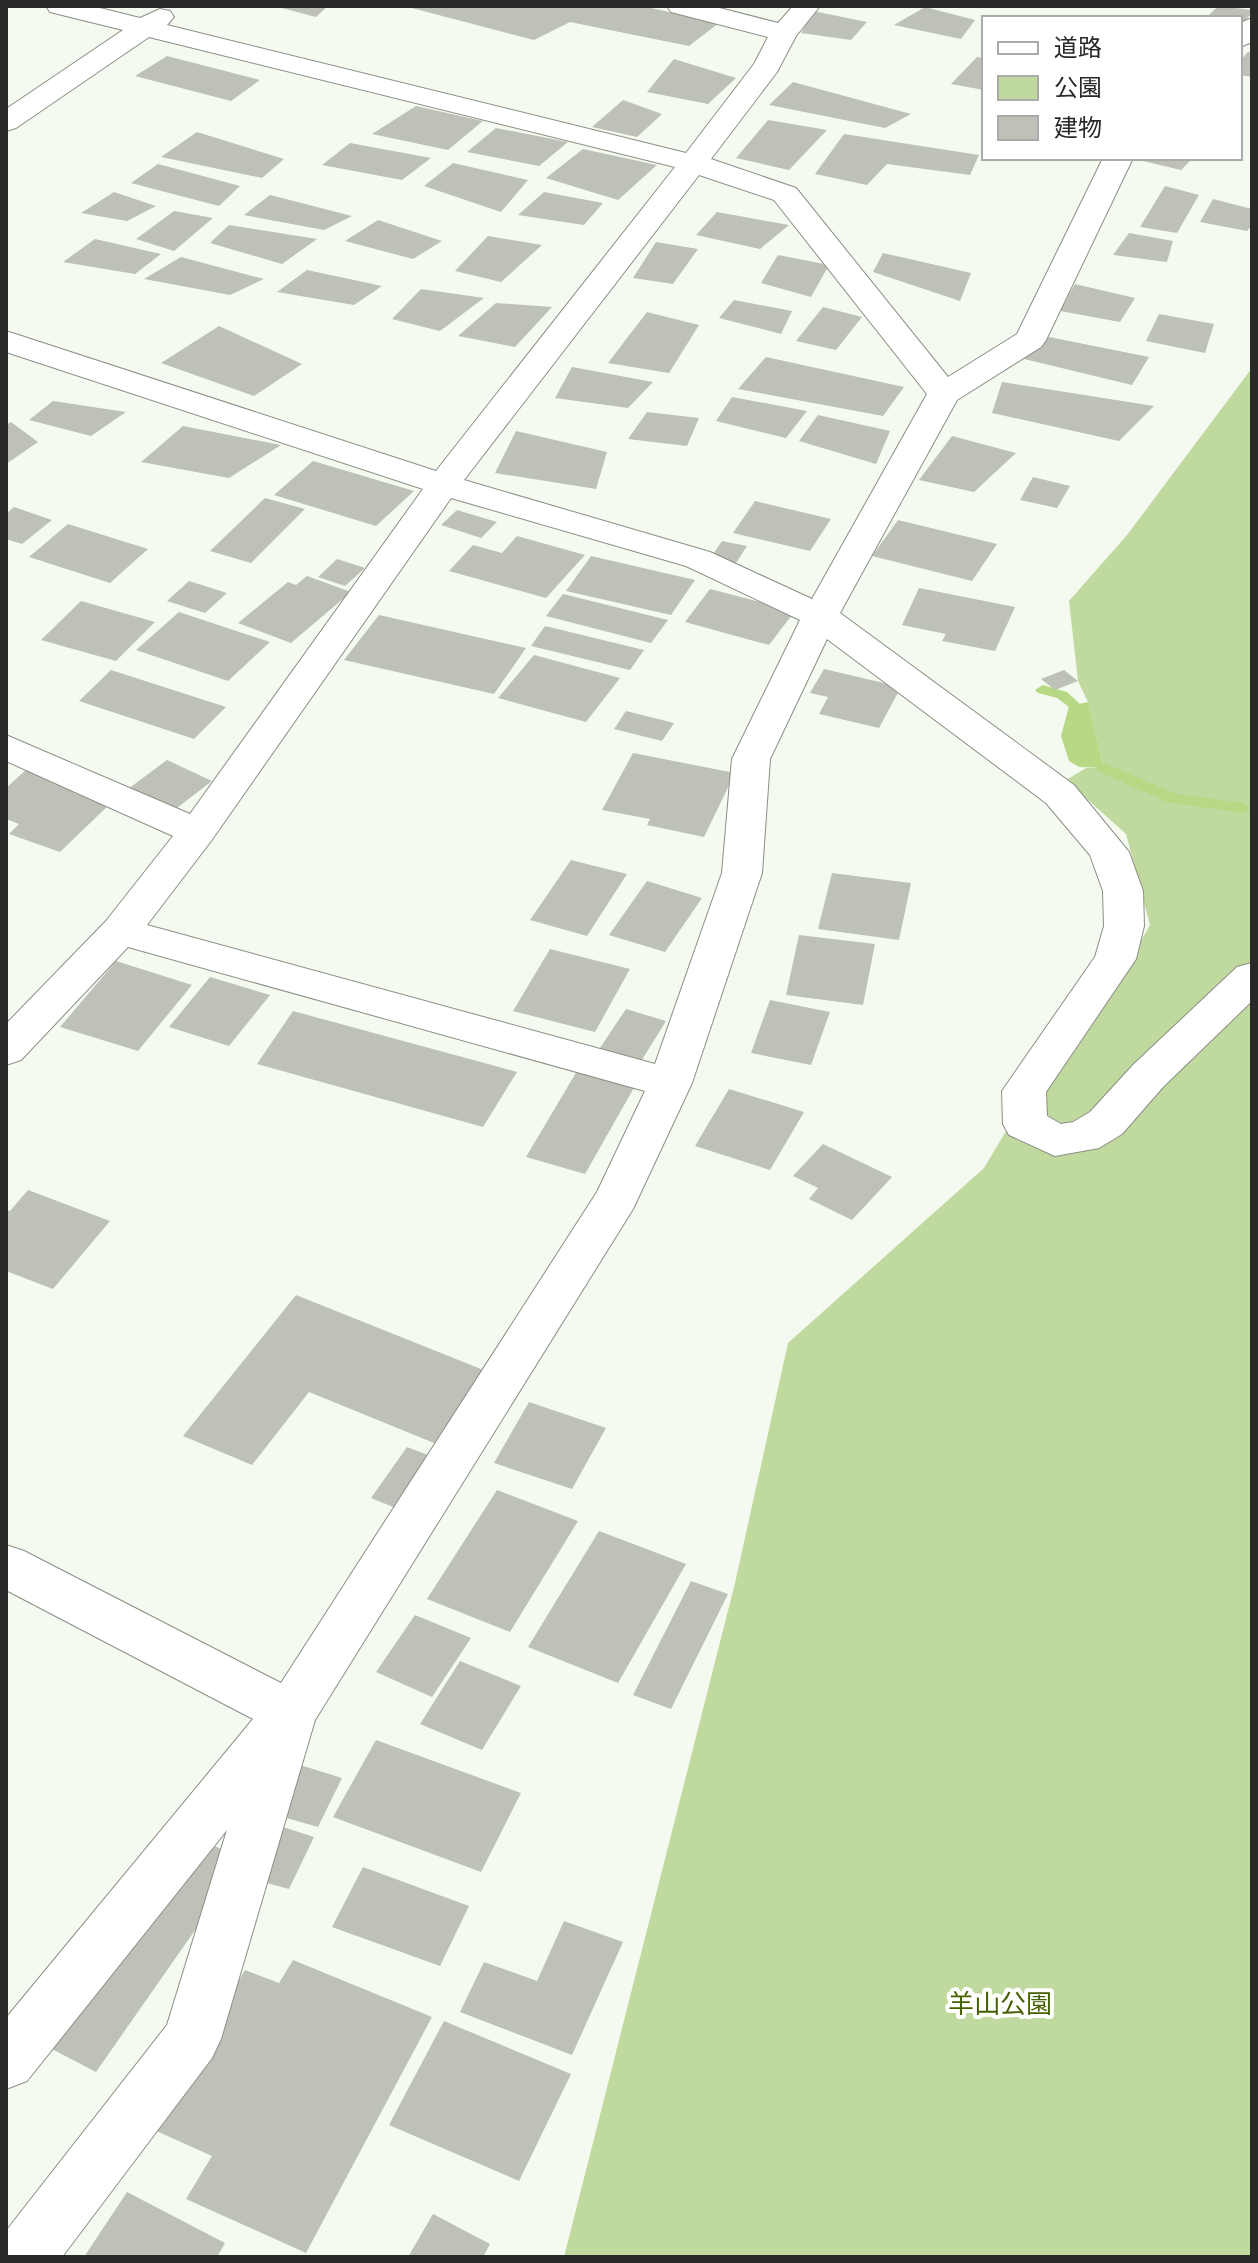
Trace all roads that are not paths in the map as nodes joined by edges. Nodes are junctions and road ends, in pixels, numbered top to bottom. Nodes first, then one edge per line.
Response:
1 (59, 6) edge
2 (175, 6) edge
3 (680, 6) edge
4 (807, 6) edge
5 (145, 27) junction
6 (784, 33) junction
7 (6, 122) edge
8 (1117, 160) edge
9 (693, 163) junction
10 (6, 341) edge
11 (944, 394) junction
12 (443, 485) junction
13 (820, 616) junction
14 (6, 747) edge
15 (197, 832) junction
16 (120, 931) junction
17 (1252, 977) edge
18 (6, 1050) edge
19 (670, 1083) junction
20 (6, 1566) edge
21 (290, 1713) junction
22 (6, 2062) edge
23 (24, 2257) edge

1 - 5 street
2 - 5 street
3 - 6 street
4 - 6 street
5 - 7 street
5 - 9 street
6 - 9 street
8 - 11 street
9 - 11 street
9 - 12 street
10 - 12 street
11 - 13 street
12 - 13 street
12 - 15 street
13 - 17 street
13 - 19 street
14 - 15 street
15 - 16 street
16 - 18 street
16 - 19 street
19 - 21 street
20 - 21 street
21 - 22 street
21 - 23 street

